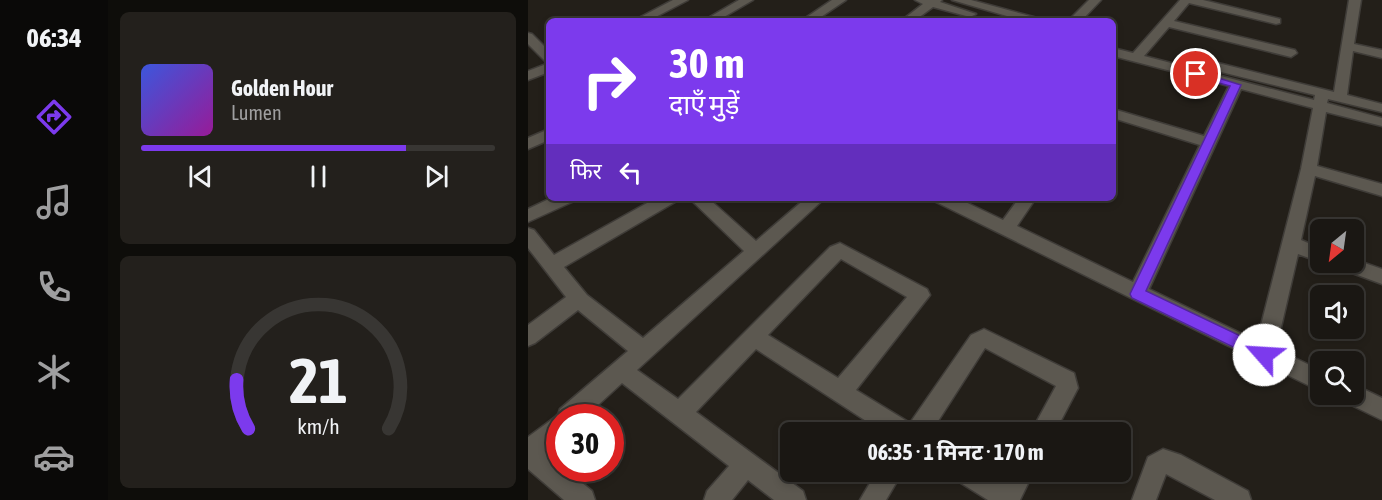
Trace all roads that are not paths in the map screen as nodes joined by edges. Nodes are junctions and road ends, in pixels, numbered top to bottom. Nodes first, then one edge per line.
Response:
1 (682, 0) edge
2 (747, 0) edge
3 (840, 0) edge
4 (958, 0) edge
5 (1095, 0) edge
6 (1187, 0) edge
7 (1355, 0) edge
8 (929, 1) edge
9 (645, 18) edge
10 (714, 18) edge
11 (812, 18) edge
12 (911, 18) edge
13 (988, 18) edge
14 (1026, 18) edge
15 (1077, 18) edge
16 (1276, 21) dead end
17 (1166, 23) junction
18 (528, 38) edge
19 (1116, 42) edge
20 (1348, 46) junction
21 (1116, 52) edge
22 (1140, 53) junction
23 (1291, 53) dead end
24 (1382, 54) edge
25 (546, 55) edge
26 (546, 68) edge
27 (528, 76) edge
28 (1236, 85) junction
29 (1340, 98) junction
30 (1321, 100) junction
31 (1382, 108) edge
32 (1116, 114) edge
33 (1382, 122) edge
34 (546, 135) edge
35 (1209, 142) junction
36 (528, 144) edge
37 (1309, 169) junction
38 (1382, 190) edge
39 (560, 201) edge
40 (664, 201) edge
41 (700, 201) edge
42 (814, 201) edge
43 (948, 201) edge
44 (1026, 201) edge
45 (528, 216) edge
46 (1006, 228) junction
47 (528, 235) edge
48 (1291, 244) junction
49 (756, 251) junction
50 (1310, 251) edge
51 (552, 265) junction
52 (1364, 270) edge
53 (1382, 277) edge
54 (1137, 294) junction
55 (580, 301) junction
56 (528, 337) edge
57 (754, 337) junction
58 (642, 350) junction
59 (1264, 355) junction
60 (621, 370) junction
61 (1310, 376) edge
62 (840, 392) junction
63 (1364, 400) edge
64 (583, 404) edge
65 (1382, 409) edge
66 (679, 414) junction
67 (887, 422) edge
68 (925, 422) edge
69 (1048, 422) edge
70 (546, 437) edge
71 (746, 464) junction
72 (546, 468) edge
73 (562, 482) edge
74 (884, 482) edge
75 (982, 482) edge
76 (1016, 482) edge
77 (1007, 499) edge
78 (583, 500) edge
79 (716, 500) edge
80 (794, 500) edge
81 (872, 500) edge
82 (1144, 500) edge
83 (1239, 500) edge

1 - 9 street
2 - 10 street
3 - 11 street
4 - 14 street
5 - 15 street
6 - 16 street
6 - 17 street
7 - 20 street
8 - 12 street
8 - 13 street
17 - 22 street
17 - 23 street
18 - 25 street
19 - 22 street
20 - 24 street
20 - 29 street
21 - 22 street
22 - 28 street
22 - 30 street
26 - 27 street
28 - 30 street
28 - 35 street
29 - 30 street
29 - 31 street
30 - 33 street
30 - 37 street
32 - 35 street
34 - 36 street
35 - 54 street
37 - 38 street
37 - 48 street
39 - 45 street
40 - 51 street
41 - 49 street
42 - 49 street
43 - 46 street
44 - 46 street
46 - 54 street
47 - 51 street
48 - 50 street
48 - 59 street
49 - 58 street
51 - 55 street
52 - 53 street
54 - 59 street
55 - 56 street
55 - 58 street
57 - 62 street
57 - 62 street
57 - 66 street
58 - 60 street
59 - 61 street
60 - 64 street
60 - 66 street
62 - 67 street
63 - 65 street
66 - 71 street
68 - 69 street
70 - 72 street
71 - 79 street
71 - 80 street
73 - 78 street
74 - 81 street
75 - 77 street
76 - 77 street
82 - 83 street

